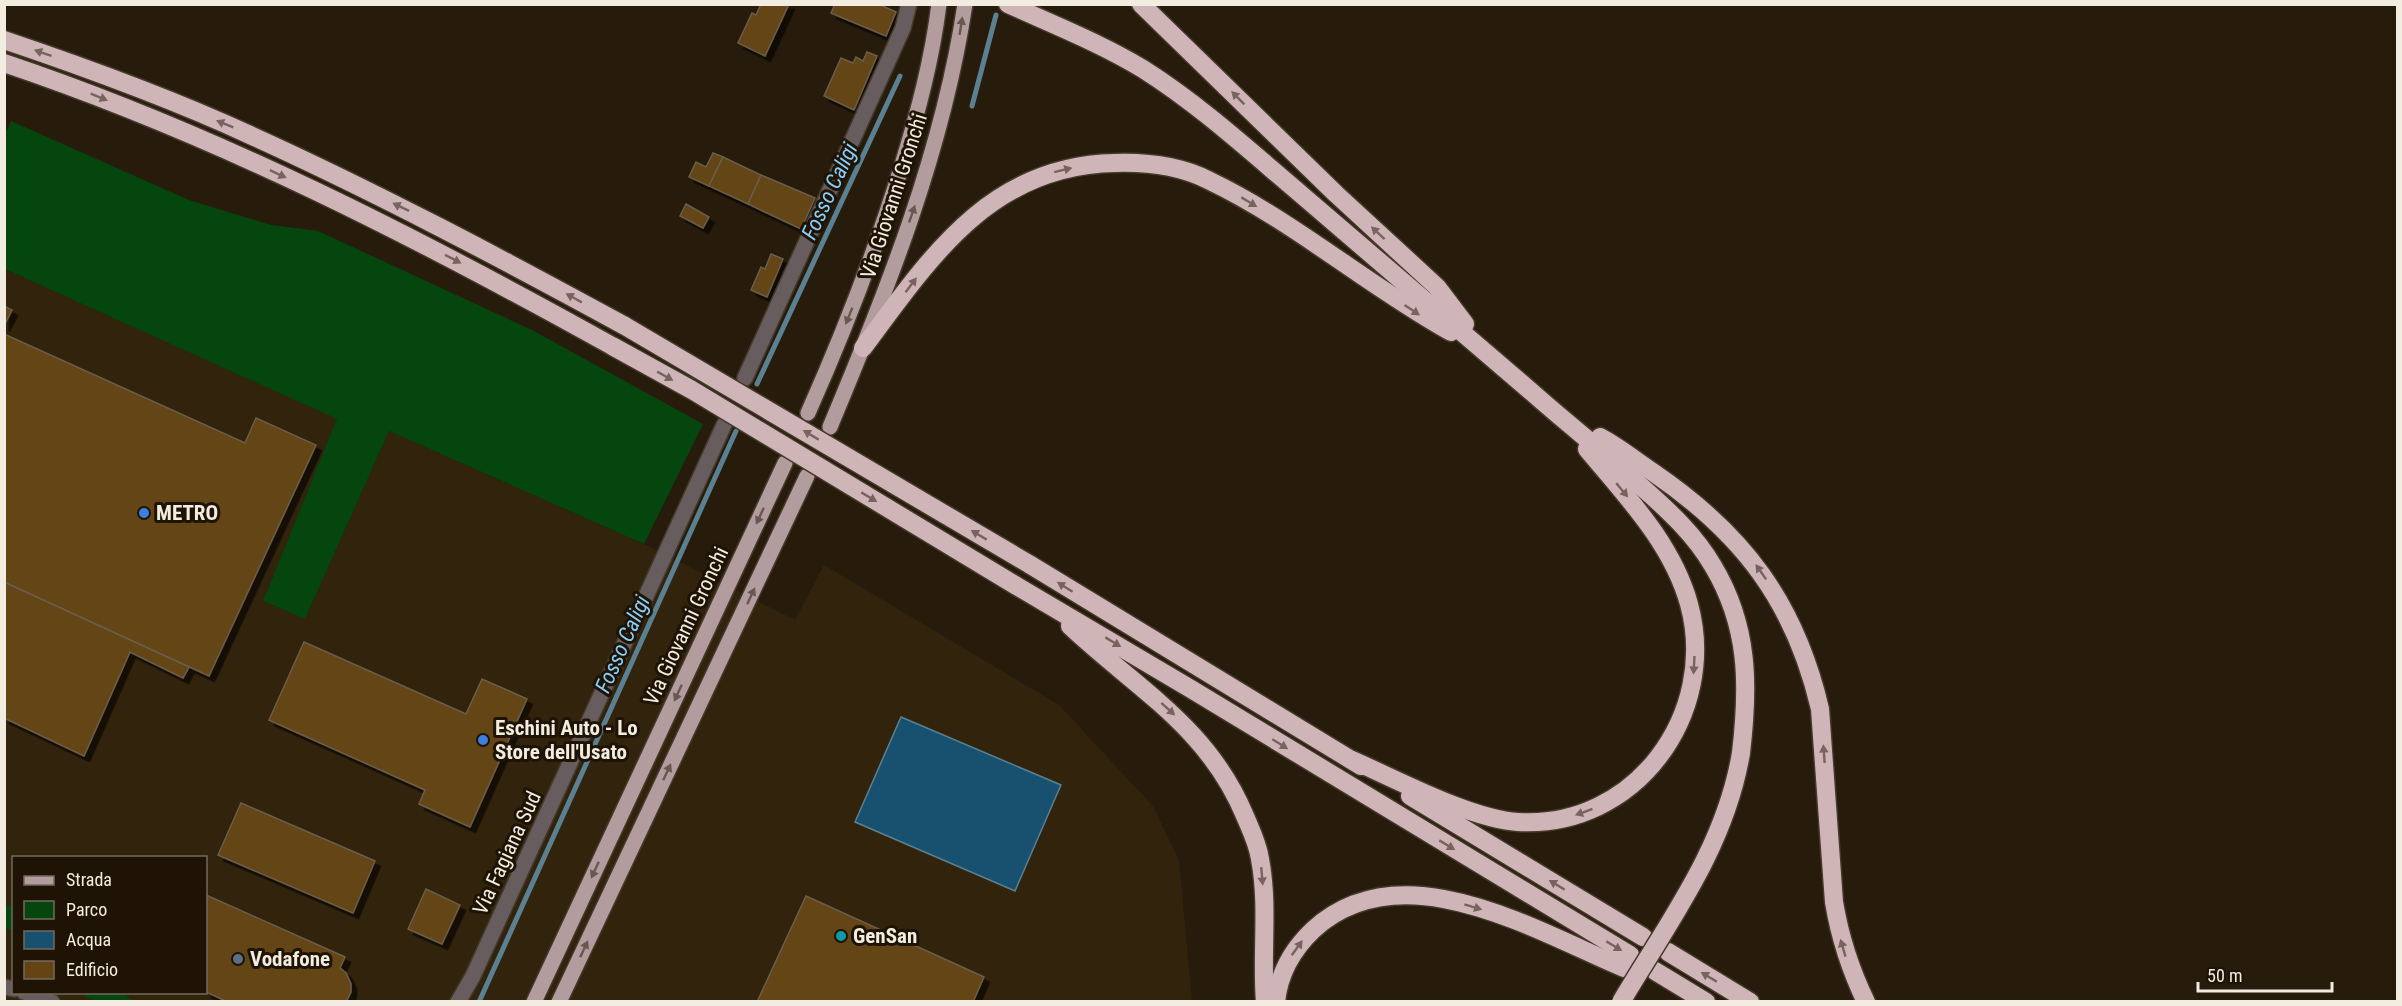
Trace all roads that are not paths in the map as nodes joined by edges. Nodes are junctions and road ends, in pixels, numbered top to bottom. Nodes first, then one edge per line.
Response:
1 (909, 4) edge
2 (939, 4) edge
3 (965, 4) edge
4 (1008, 4) edge
5 (1141, 4) edge
6 (4, 40) edge
7 (4, 63) edge
8 (863, 348) junction
9 (1488, 353) junction
10 (745, 378) dead end
11 (808, 413) dead end
12 (1556, 414) junction
13 (724, 425) dead end
14 (830, 427) dead end
15 (785, 463) dead end
16 (807, 476) dead end
17 (1045, 602) junction
18 (1353, 760) junction
19 (1643, 938) dead end
20 (1668, 952) dead end
21 (1653, 975) dead end
22 (27, 994) edge
23 (1704, 1000) edge
24 (52, 1002) edge
25 (458, 1002) edge
26 (534, 1002) edge
27 (559, 1002) edge
28 (1265, 1002) edge
29 (1276, 1002) edge
30 (1621, 1002) edge
31 (1750, 1002) edge
32 (1866, 1002) edge

1 - 10 street
2 -> 11 main road, Via Giovanni Gronchi
8 -> 3 main road, Via Giovanni Gronchi
4 - 9 highway
9 -> 5 highway
18 -> 6 highway, bridge
7 -> 17 highway, bridge
8 -> 9 highway
8 - 14 main road, Via Giovanni Gronchi
9 - 12 highway
12 -> 18 highway
12 - 30 highway, bridge
32 -> 12 highway
13 - 25 street, Via Fagiana Sud
15 -> 26 main road, Via Giovanni Gronchi
27 -> 16 main road
17 -> 28 highway
17 - 29 highway
19 -> 18 highway
31 -> 20 highway
21 - 23 highway
22 - 24 street

